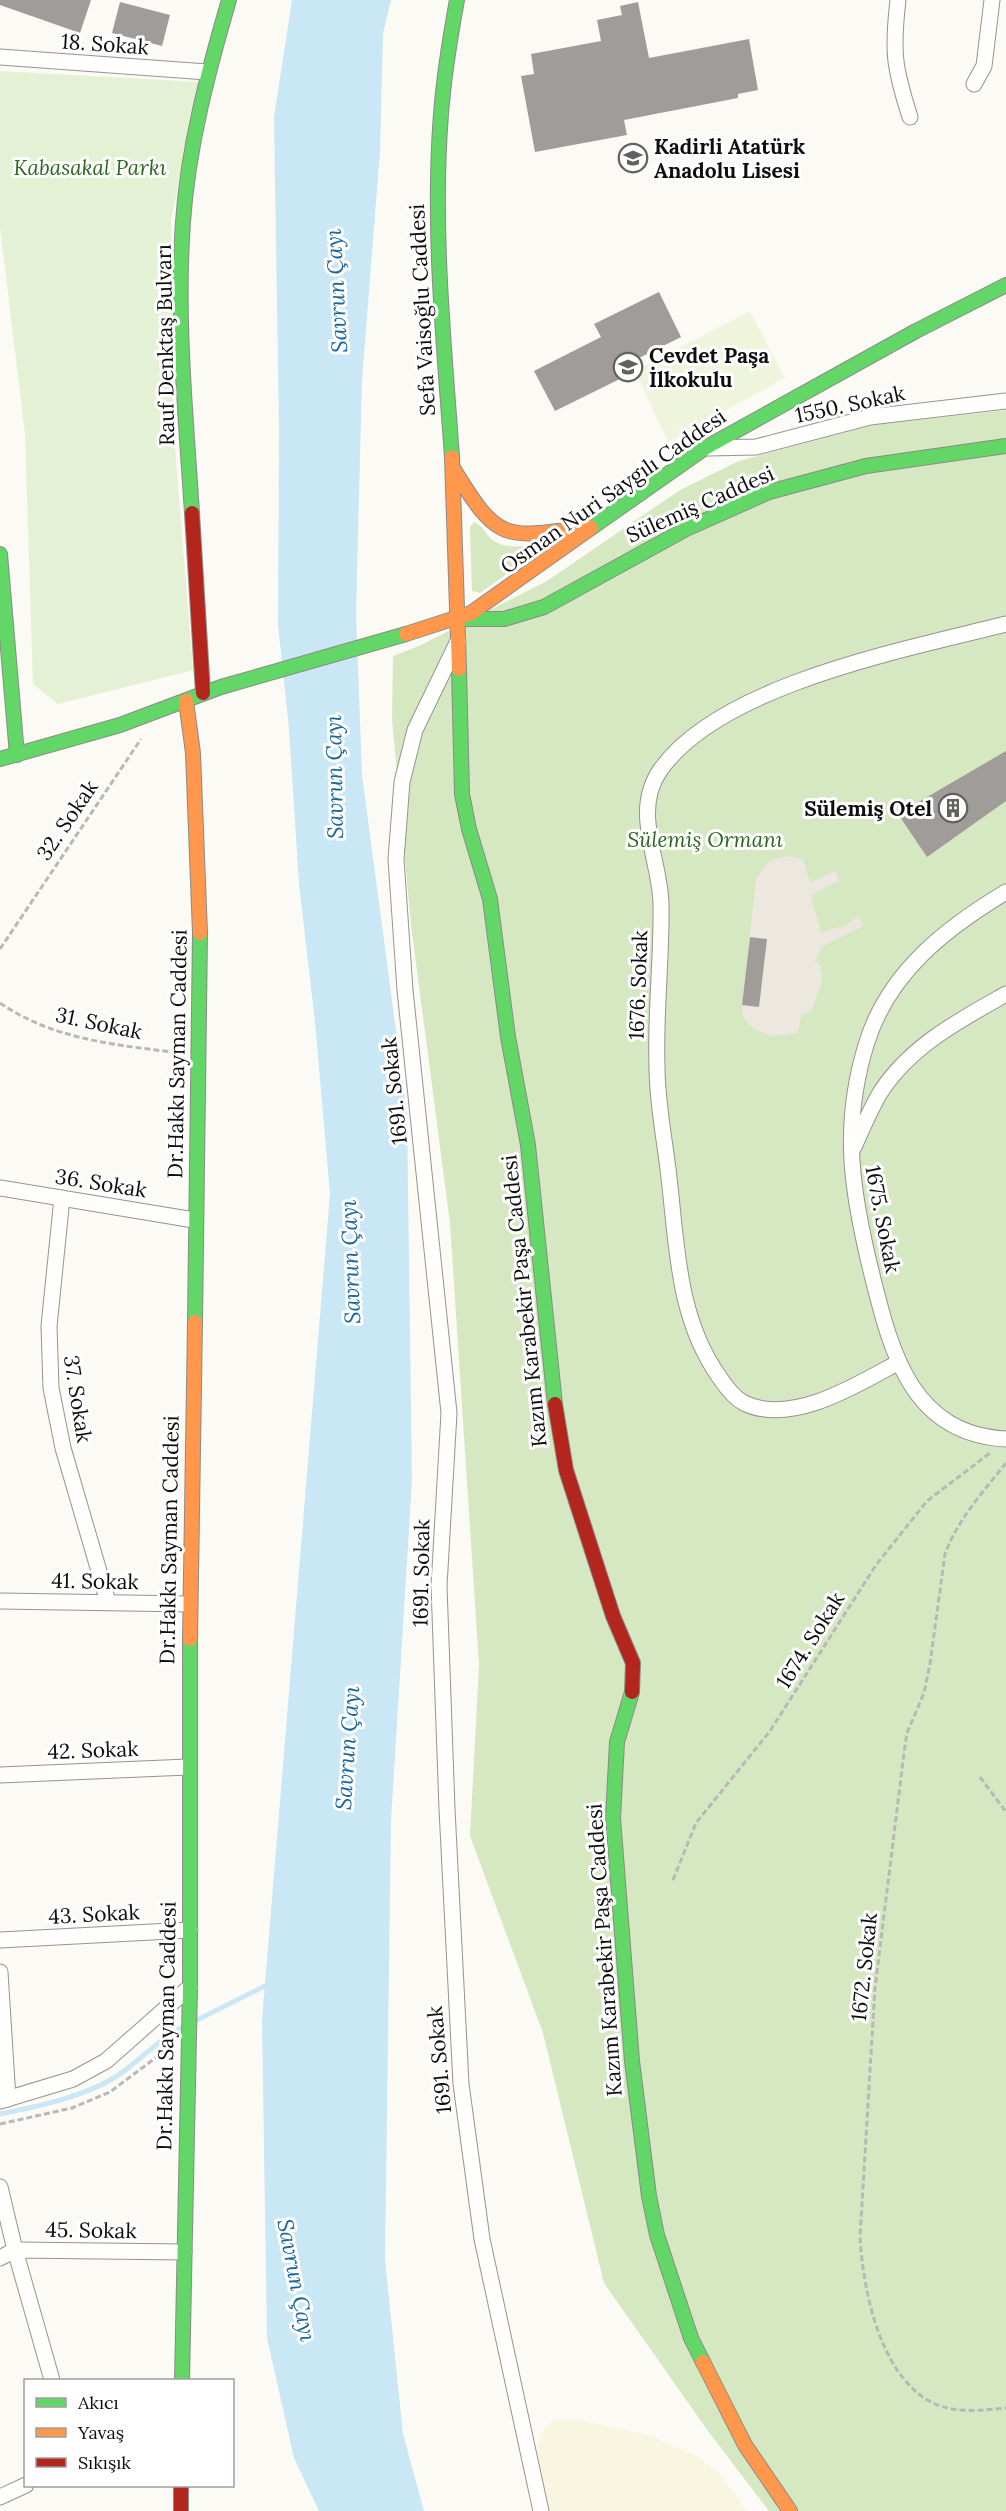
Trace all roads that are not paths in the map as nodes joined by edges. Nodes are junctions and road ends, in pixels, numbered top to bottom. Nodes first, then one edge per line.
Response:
1 (229, 0) edge
2 (457, 0) edge
3 (898, 0) edge
4 (992, 0) edge
5 (0, 57) edge
6 (207, 72) junction
7 (974, 84) dead end
8 (910, 117) dead end
9 (1006, 285) edge
10 (1006, 401) edge
11 (1006, 446) edge
12 (705, 448) junction
13 (452, 465) junction
14 (590, 527) junction
15 (0, 554) edge
16 (457, 619) junction
17 (1006, 624) edge
18 (458, 641) junction
19 (203, 693) junction
20 (186, 701) junction
21 (17, 755) junction
22 (0, 759) edge
23 (1006, 892) edge
24 (1006, 994) edge
25 (850, 1155) junction
26 (0, 1188) edge
27 (62, 1198) junction
28 (194, 1220) junction
29 (897, 1363) junction
30 (1002, 1444) edge
31 (0, 1601) edge
32 (108, 1602) junction
33 (190, 1604) junction
34 (188, 1767) junction
35 (0, 1775) edge
36 (190, 1930) junction
37 (0, 1940) edge
38 (0, 1972) edge
39 (190, 1987) junction
40 (4, 2100) edge
41 (0, 2187) edge
42 (15, 2250) junction
43 (184, 2252) junction
44 (0, 2258) edge
45 (52, 2379) edge
46 (182, 2379) edge
47 (24, 2486) edge
48 (181, 2487) edge
49 (0, 2498) edge
50 (182, 2511) edge
51 (541, 2511) edge
52 (790, 2511) edge

1 - 6 street, Rauf Denktaş Bulvarı
2 - 13 street, Sefa Vaisoğlu Caddesi
3 - 8 street
4 - 7 street
5 - 6 street, 18. Sokak
6 - 19 street, Rauf Denktaş Bulvarı
9 - 12 street, Osman Nuri Saygılı Caddesi
10 - 12 street, 1550. Sokak
11 - 16 street, Sülemiş Caddesi
12 - 14 street, Osman Nuri Saygılı Caddesi
13 - 14 street
13 - 16 street, Sefa Vaisoğlu Caddesi
14 - 16 street, Osman Nuri Saygılı Caddesi
15 - 21 street
16 - 18 street, Kazım Karabekir Paşa Caddesi
16 - 19 street, Osman Nuri Saygılı Caddesi
17 - 29 street, 1676. Sokak
18 - 51 street, 1691. Sokak
18 - 52 street, Kazım Karabekir Paşa Caddesi
19 - 20 street
20 - 21 street
20 - 28 street, Dr.Hakkı Sayman Caddesi
21 - 22 street
23 - 25 street, 1675. Sokak
24 - 25 street
25 - 29 street, 1675. Sokak
26 - 27 street, 36. Sokak
27 - 28 street, 36. Sokak
27 - 32 street, 37. Sokak
28 - 33 street, Dr.Hakkı Sayman Caddesi
29 - 30 street, 1675. Sokak
31 - 32 street, 41. Sokak
32 - 33 street, 41. Sokak
33 - 34 street, Dr.Hakkı Sayman Caddesi
34 - 35 street, 42. Sokak
34 - 36 street, Dr.Hakkı Sayman Caddesi
36 - 37 street, 43. Sokak
36 - 39 street, Dr.Hakkı Sayman Caddesi
38 - 40 street
39 - 40 street
39 - 43 street, Dr.Hakkı Sayman Caddesi
41 - 42 street
42 - 43 street, 45. Sokak
42 - 44 street, 45. Sokak
42 - 45 street
43 - 46 street, Dr.Hakkı Sayman Caddesi
47 - 49 street
48 - 50 street

